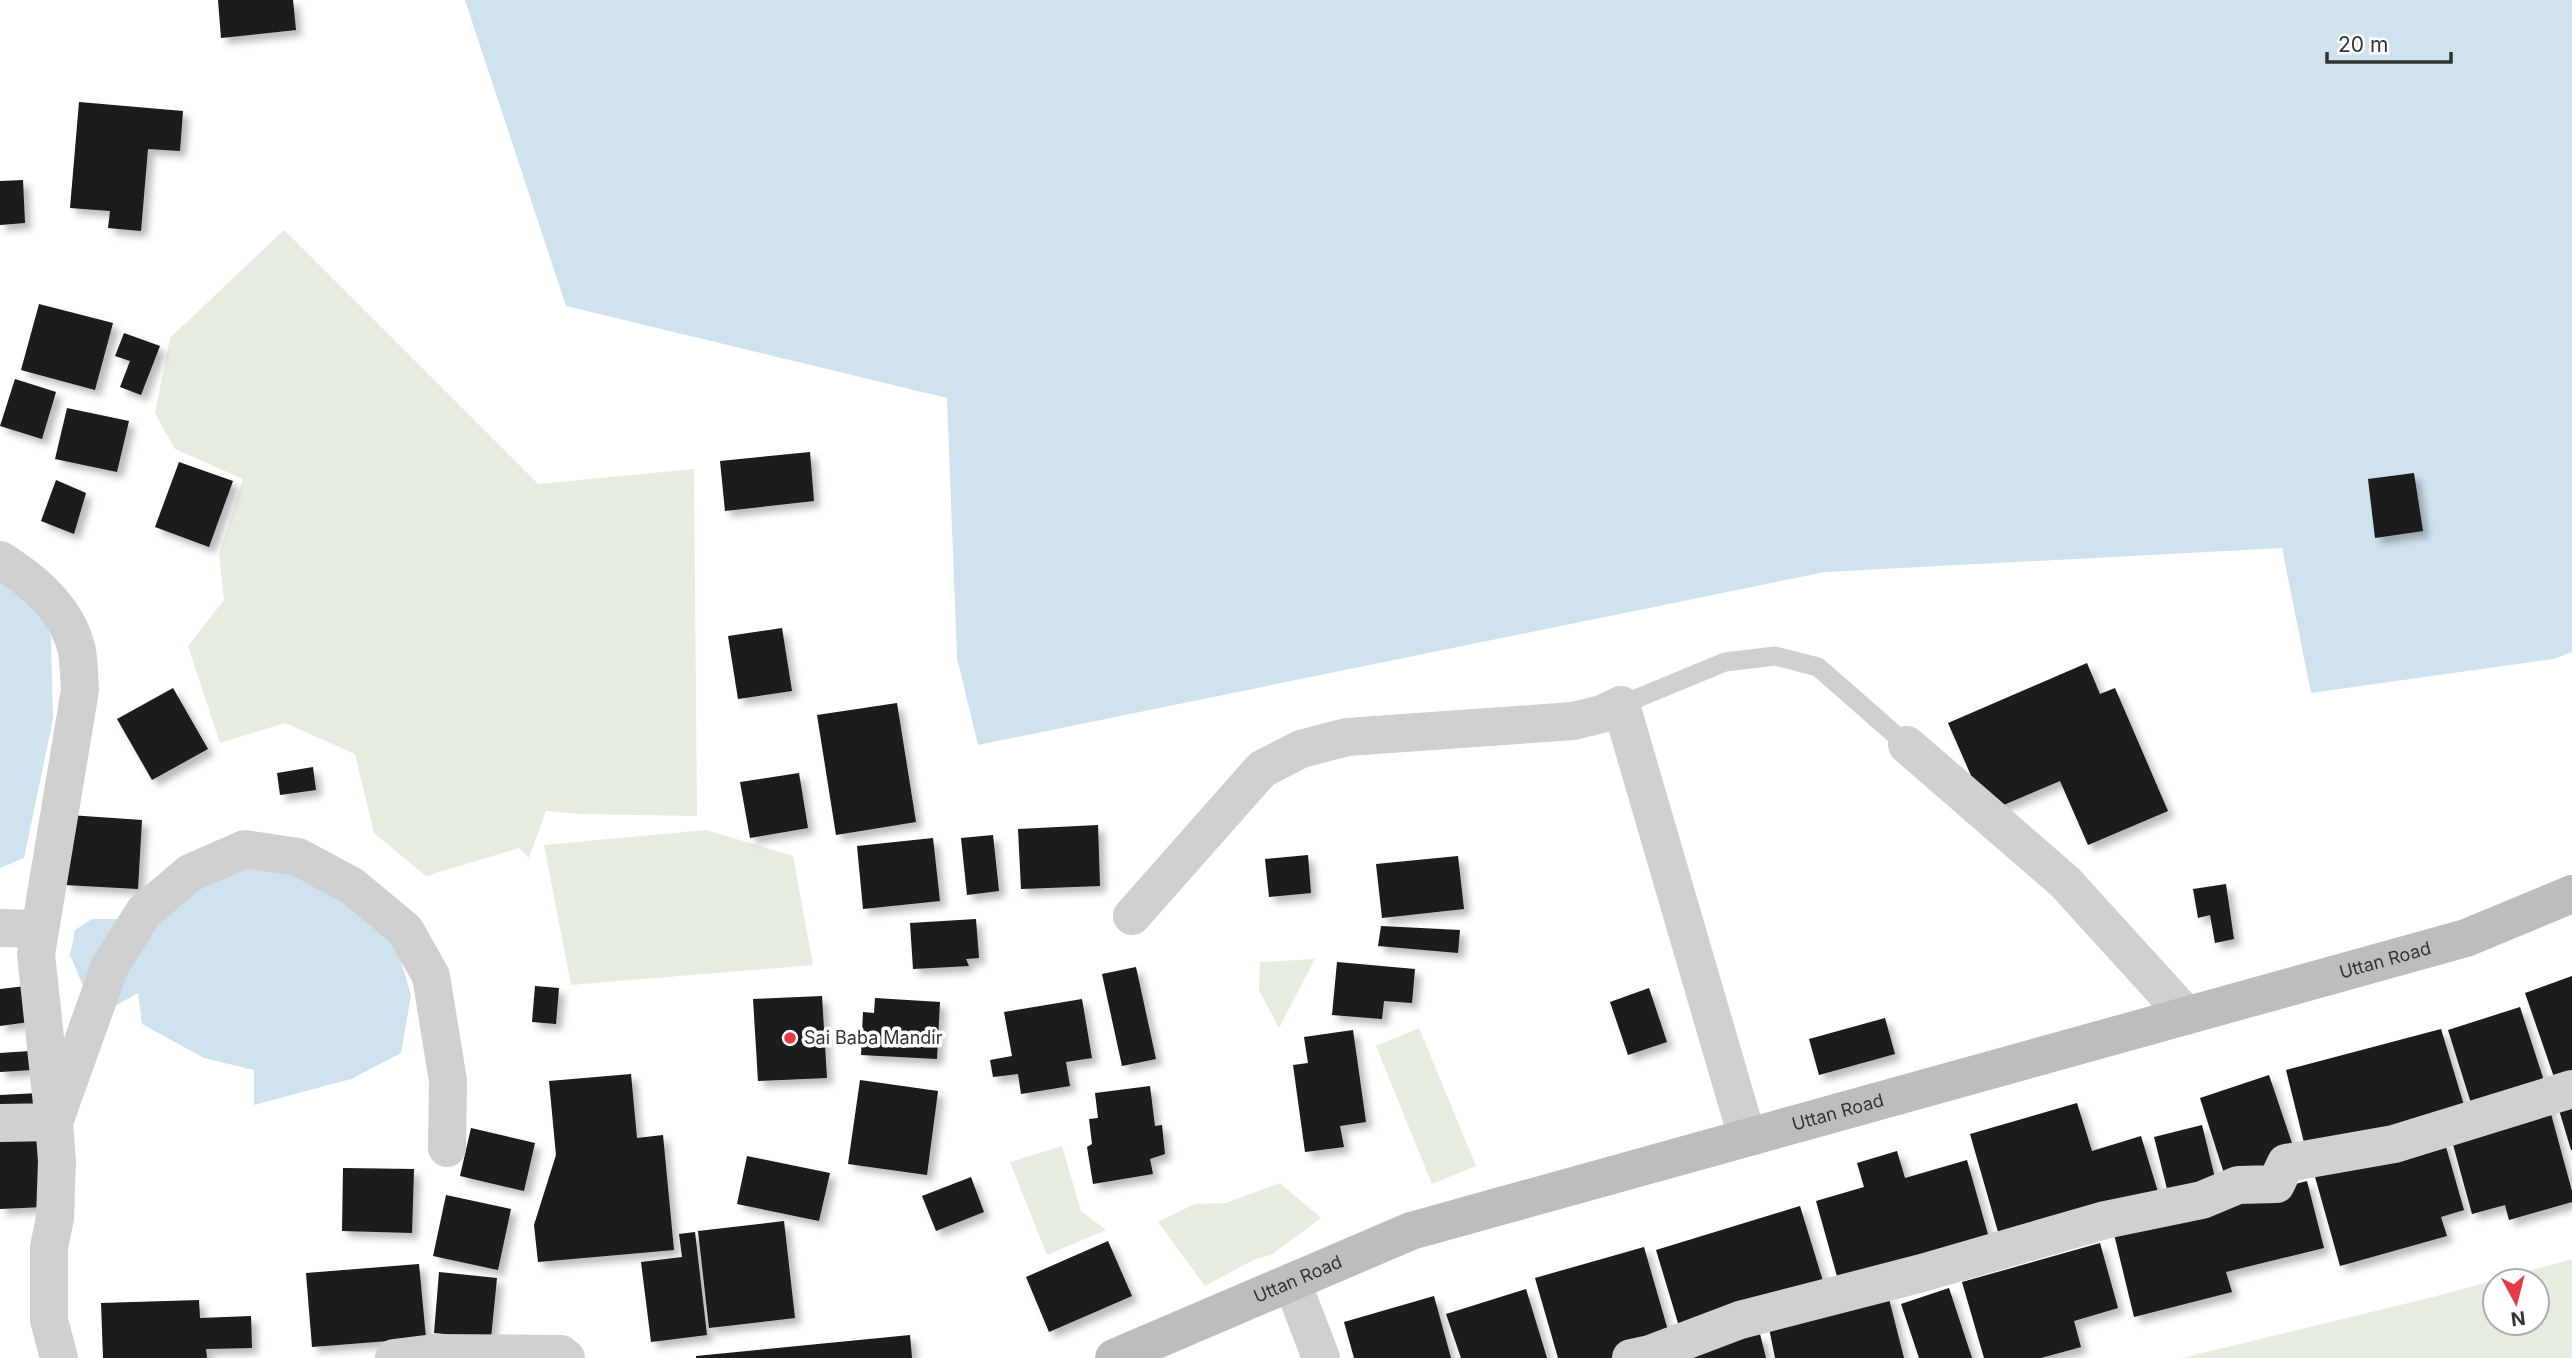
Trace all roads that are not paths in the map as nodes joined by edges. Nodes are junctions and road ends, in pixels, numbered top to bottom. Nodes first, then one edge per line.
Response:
1 (0, 560) edge
2 (1621, 705) junction
3 (1908, 745) joint
4 (2572, 894) edge
5 (1132, 916) dead end
6 (0, 929) edge
7 (40, 929) junction
8 (2186, 1016) junction
9 (2572, 1089) edge
10 (54, 1122) junction
11 (0, 1124) edge
12 (1747, 1137) junction
13 (447, 1149) dead end
14 (1292, 1282) junction
15 (59, 1358) edge
16 (394, 1358) edge
17 (566, 1358) edge
18 (1114, 1358) edge
19 (1321, 1358) edge
20 (1631, 1358) edge

1 - 7 street
2 - 3 lane
2 - 5 street
2 - 12 street
3 - 8 street
4 - 8 main road, Uttan Road
6 - 7 street
7 - 10 street
8 - 12 main road, Uttan Road
9 - 20 street
10 - 11 street
10 - 13 street
10 - 15 street
12 - 14 main road, Uttan Road
14 - 18 main road, Uttan Road
14 - 19 street
16 - 17 street

